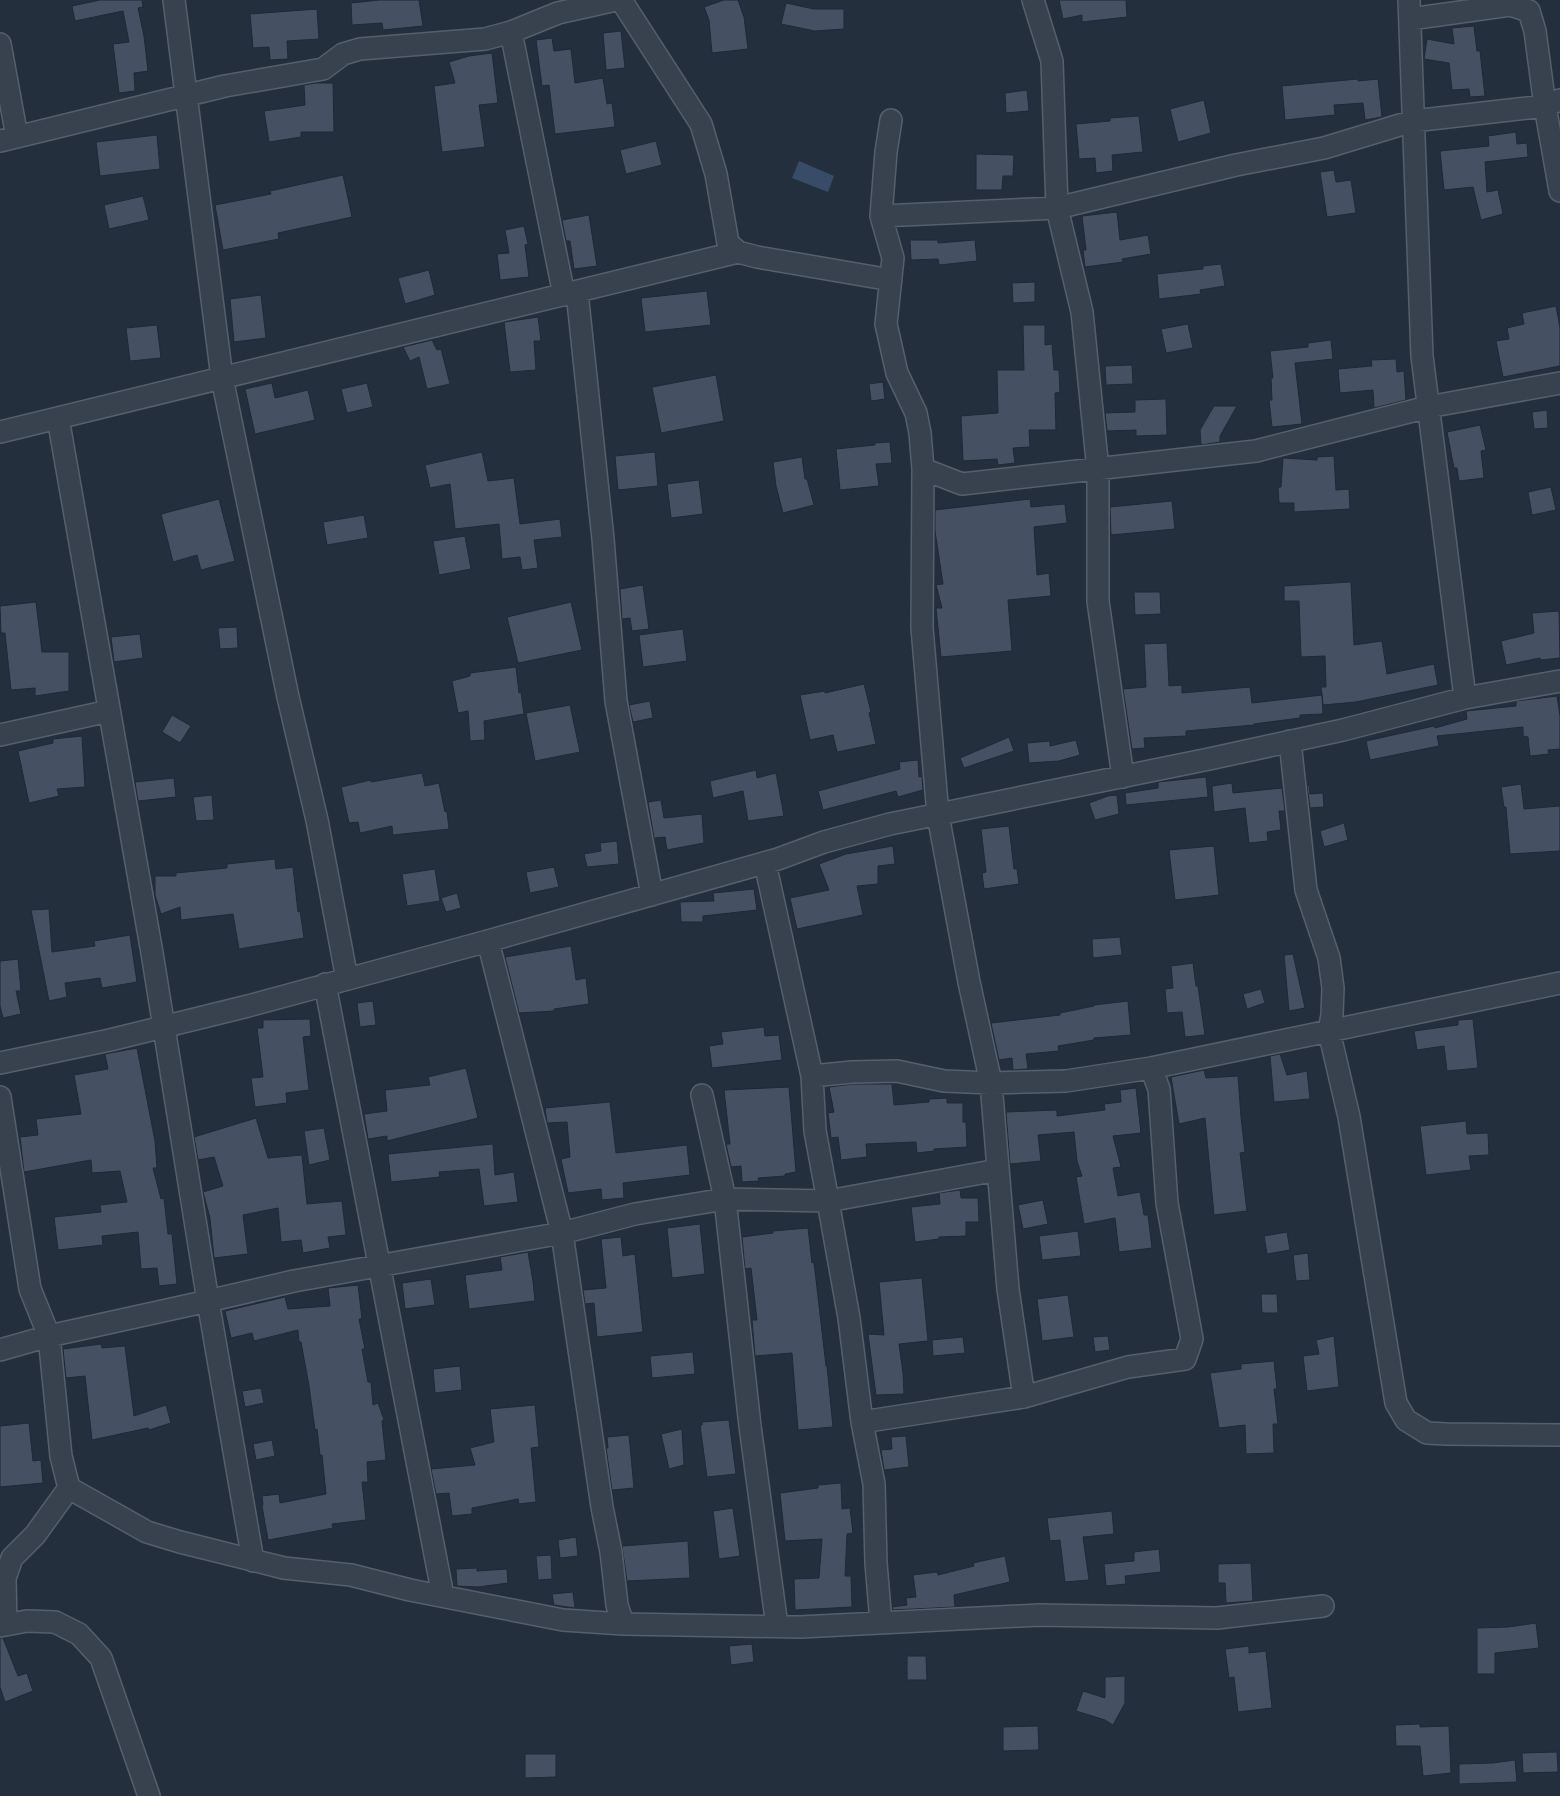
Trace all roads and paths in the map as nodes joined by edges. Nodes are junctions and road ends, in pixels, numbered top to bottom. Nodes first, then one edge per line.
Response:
1 (174, 0) edge
2 (616, 0) edge
3 (620, 0) edge
4 (1033, 0) edge
5 (1409, 10) edge
6 (511, 32) junction
7 (0, 44) edge
8 (186, 95) junction
9 (1552, 103) edge
10 (891, 120) dead end
11 (1414, 122) junction
12 (9, 139) edge
13 (1560, 191) edge
14 (1057, 208) junction
15 (881, 216) junction
16 (738, 252) junction
17 (891, 280) junction
18 (571, 293) junction
19 (222, 378) junction
20 (1560, 383) edge
21 (1428, 407) junction
22 (58, 418) junction
23 (0, 432) edge
24 (923, 469) junction
25 (1098, 470) junction
26 (1560, 681) edge
27 (1465, 698) junction
28 (109, 711) junction
29 (0, 735) edge
30 (1290, 741) junction
31 (1123, 776) junction
32 (938, 815) junction
33 (765, 863) junction
34 (652, 895) junction
35 (488, 941) junction
36 (347, 979) junction
37 (1560, 983) edge
38 (325, 984) junction
39 (163, 1027) junction
40 (1329, 1031) junction
41 (0, 1063) edge
42 (1151, 1068) junction
43 (812, 1076) junction
44 (991, 1083) junction
45 (702, 1095) dead end
46 (0, 1097) edge
47 (998, 1170) junction
48 (725, 1199) junction
49 (828, 1201) junction
50 (562, 1233) junction
51 (379, 1265) junction
52 (208, 1300) junction
53 (49, 1336) junction
54 (0, 1350) edge
55 (1024, 1397) junction
56 (862, 1422) junction
57 (1560, 1435) edge
58 (69, 1488) junction
59 (254, 1561) junction
60 (443, 1596) junction
61 (1323, 1606) dead end
62 (881, 1623) junction
63 (623, 1624) junction
64 (3, 1625) edge
65 (777, 1626) junction
66 (149, 1796) edge

1 - 8 street
2 - 6 street
3 - 16 street
4 - 14 street
5 - 9 street
5 - 11 street
6 - 8 street
6 - 18 street
7 - 12 street
8 - 12 street
8 - 19 street
9 - 11 street
9 - 13 street
10 - 15 street
11 - 14 street
11 - 21 street
14 - 15 street
14 - 25 street
15 - 17 street
16 - 17 street
16 - 18 street
17 - 24 street
18 - 19 street
18 - 34 street
19 - 22 street
19 - 36 street
20 - 21 street
21 - 25 street
21 - 27 street
22 - 23 street
22 - 28 street
24 - 25 street
24 - 32 street
25 - 31 street
26 - 27 street
27 - 30 street
28 - 29 street
28 - 39 street
30 - 31 street
30 - 40 street
31 - 32 street
32 - 33 street
32 - 44 street
33 - 34 street
33 - 43 street
34 - 35 street
35 - 36 street
35 - 50 street
36 - 38 street
37 - 40 street
38 - 39 street
38 - 51 street
39 - 41 street
39 - 52 street
40 - 42 street
40 - 57 street
42 - 44 street
42 - 55 street
43 - 44 street
43 - 49 street
44 - 47 street
45 - 48 street
46 - 53 street
47 - 49 street
47 - 55 street
48 - 49 street
48 - 50 street
48 - 65 street
49 - 56 street
50 - 51 street
50 - 63 street
51 - 52 street
51 - 60 street
52 - 53 street
52 - 59 street
53 - 54 street
53 - 58 street
55 - 56 street
56 - 62 street
58 - 59 street
58 - 64 street
59 - 60 street
60 - 63 street
61 - 62 street
62 - 65 street
63 - 65 street
64 - 66 street

